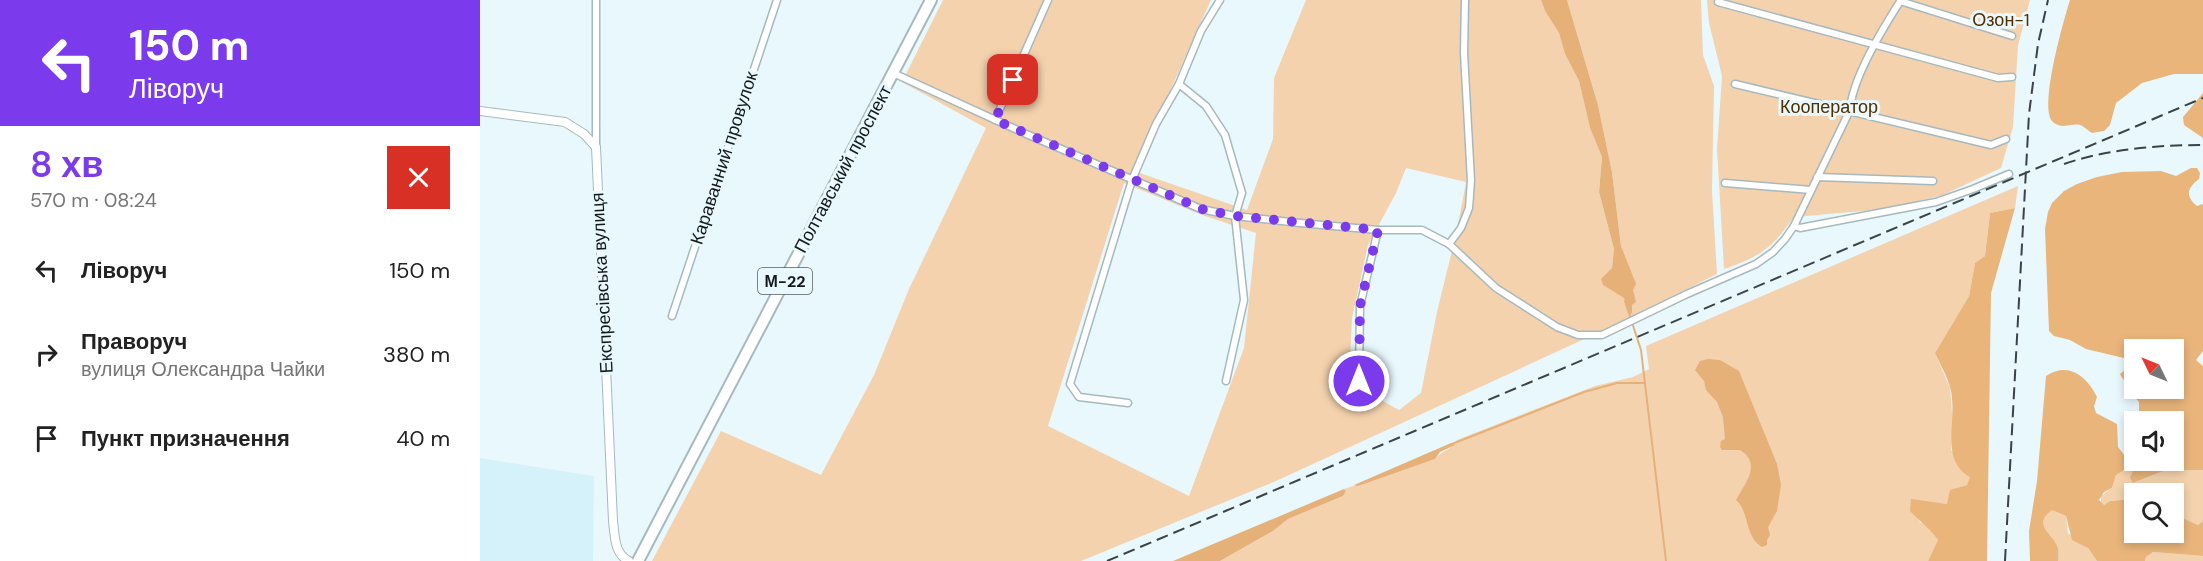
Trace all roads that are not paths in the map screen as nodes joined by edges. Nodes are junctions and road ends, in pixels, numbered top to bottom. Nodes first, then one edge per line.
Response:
1 (596, 0) edge
2 (777, 0) edge
3 (931, 0) edge
4 (1048, 0) edge
5 (1220, 0) edge
6 (1465, 0) edge
7 (1900, 1) edge
8 (1718, 2) dead end
9 (2012, 36) dead end
10 (1875, 46) junction
11 (893, 73) junction
12 (2012, 77) dead end
13 (1179, 84) junction
14 (1735, 84) dead end
15 (1850, 110) junction
16 (480, 111) edge
17 (995, 120) junction
18 (2006, 139) dead end
19 (596, 147) junction
20 (2009, 174) dead end
21 (1817, 177) junction
22 (1132, 180) junction
23 (1933, 181) dead end
24 (1725, 183) dead end
25 (1811, 190) junction
26 (1235, 216) junction
27 (1794, 226) junction
28 (1378, 230) junction
29 (1449, 243) junction
30 (672, 316) dead end
31 (1226, 381) dead end
32 (1359, 381) dead end
33 (1128, 403) dead end
34 (629, 561) edge
35 (638, 561) edge

1 - 19 street, Експресівська вулиця
2 - 30 street, Караванний провулок
3 - 11 highway, Полтавський проспект / М-22
4 - 17 street
5 - 13 street
6 - 29 street
7 - 9 street
7 - 10 street
8 - 10 street
10 - 12 street
10 - 15 street
11 - 17 street
11 - 35 highway, Полтавський проспект / М-22
13 - 22 street
13 - 26 street
14 - 15 street
15 - 18 street
15 - 21 street
16 - 19 street
17 - 22 street
19 - 34 street, Експресівська вулиця
20 - 27 street
21 - 23 street
21 - 25 street
22 - 26 street
22 - 33 street
24 - 25 street
25 - 27 street
26 - 28 street
26 - 31 street
27 - 29 street
28 - 29 street
28 - 32 street

